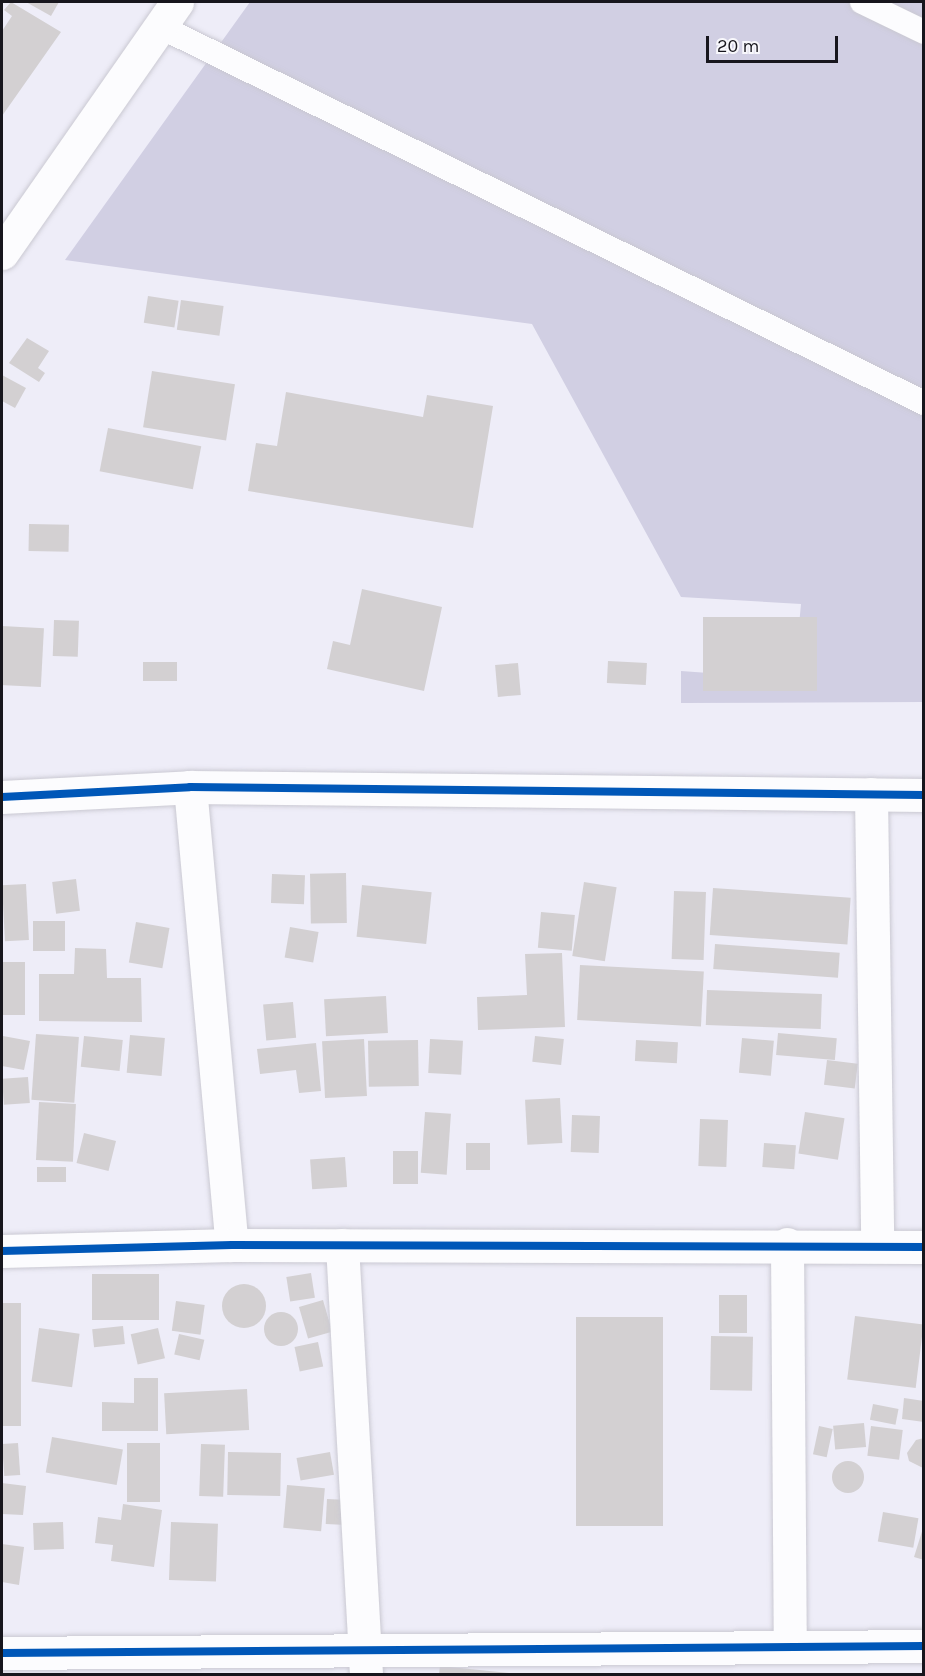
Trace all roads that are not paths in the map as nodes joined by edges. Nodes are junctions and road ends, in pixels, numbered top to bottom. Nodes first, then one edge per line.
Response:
1 (862, 2) edge
2 (169, 14) edge
3 (924, 32) edge
4 (2, 253) edge
5 (923, 399) edge
6 (190, 786) junction
7 (871, 794) junction
8 (924, 795) edge
9 (2, 797) edge
10 (787, 1244) junction
11 (232, 1245) junction
12 (342, 1245) junction
13 (877, 1245) junction
14 (924, 1247) edge
15 (2, 1251) edge
16 (790, 1645) junction
17 (924, 1646) edge
18 (2, 1653) edge
19 (752, 1661) edge
20 (366, 1664) edge

1 - 3 lane
2 - 4 street
2 - 5 lane
6 - 7 street
6 - 9 street
6 - 11 street
7 - 8 street
7 - 13 street
10 - 12 street
10 - 13 street
10 - 16 street
11 - 12 street
11 - 15 street
12 - 20 street
13 - 14 street
16 - 17 street
16 - 19 street
18 - 20 street
19 - 20 street

